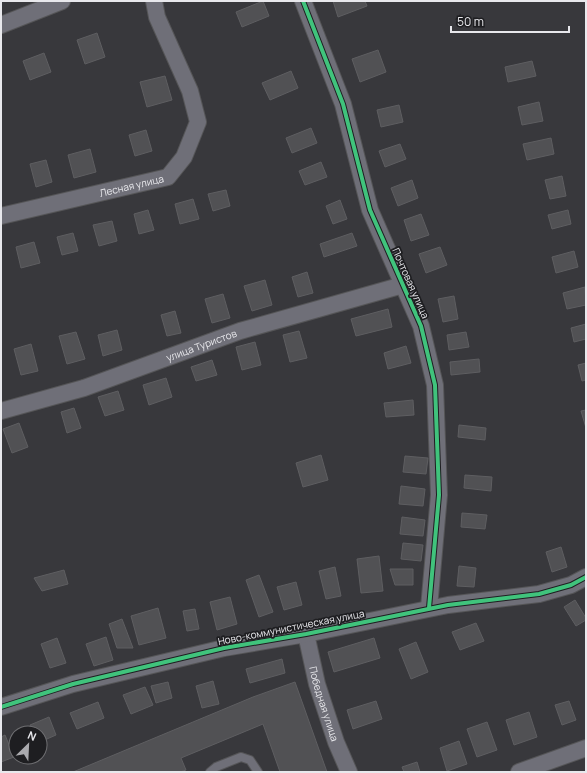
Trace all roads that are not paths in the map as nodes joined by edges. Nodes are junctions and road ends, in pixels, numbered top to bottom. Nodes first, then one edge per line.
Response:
1 (62, 1) edge
2 (154, 1) edge
3 (303, 1) edge
4 (1, 25) edge
5 (1, 216) edge
6 (403, 285) junction
7 (1, 411) edge
8 (586, 577) edge
9 (429, 608) junction
10 (306, 634) junction
11 (1, 707) edge
12 (586, 748) edge
13 (210, 772) edge
14 (258, 772) edge
15 (349, 772) edge
16 (519, 772) edge

1 - 4 street
2 - 5 street, Лесная улица
3 - 6 street, Почтовая улица
6 - 7 street, улица Туристов
6 - 9 street, Почтовая улица
8 - 9 street, Ново-коммунистическая улица
9 - 10 street, Ново-коммунистическая улица
10 - 11 street, Ново-коммунистическая улица
10 - 15 street, Победная улица
12 - 16 street
13 - 14 lane

